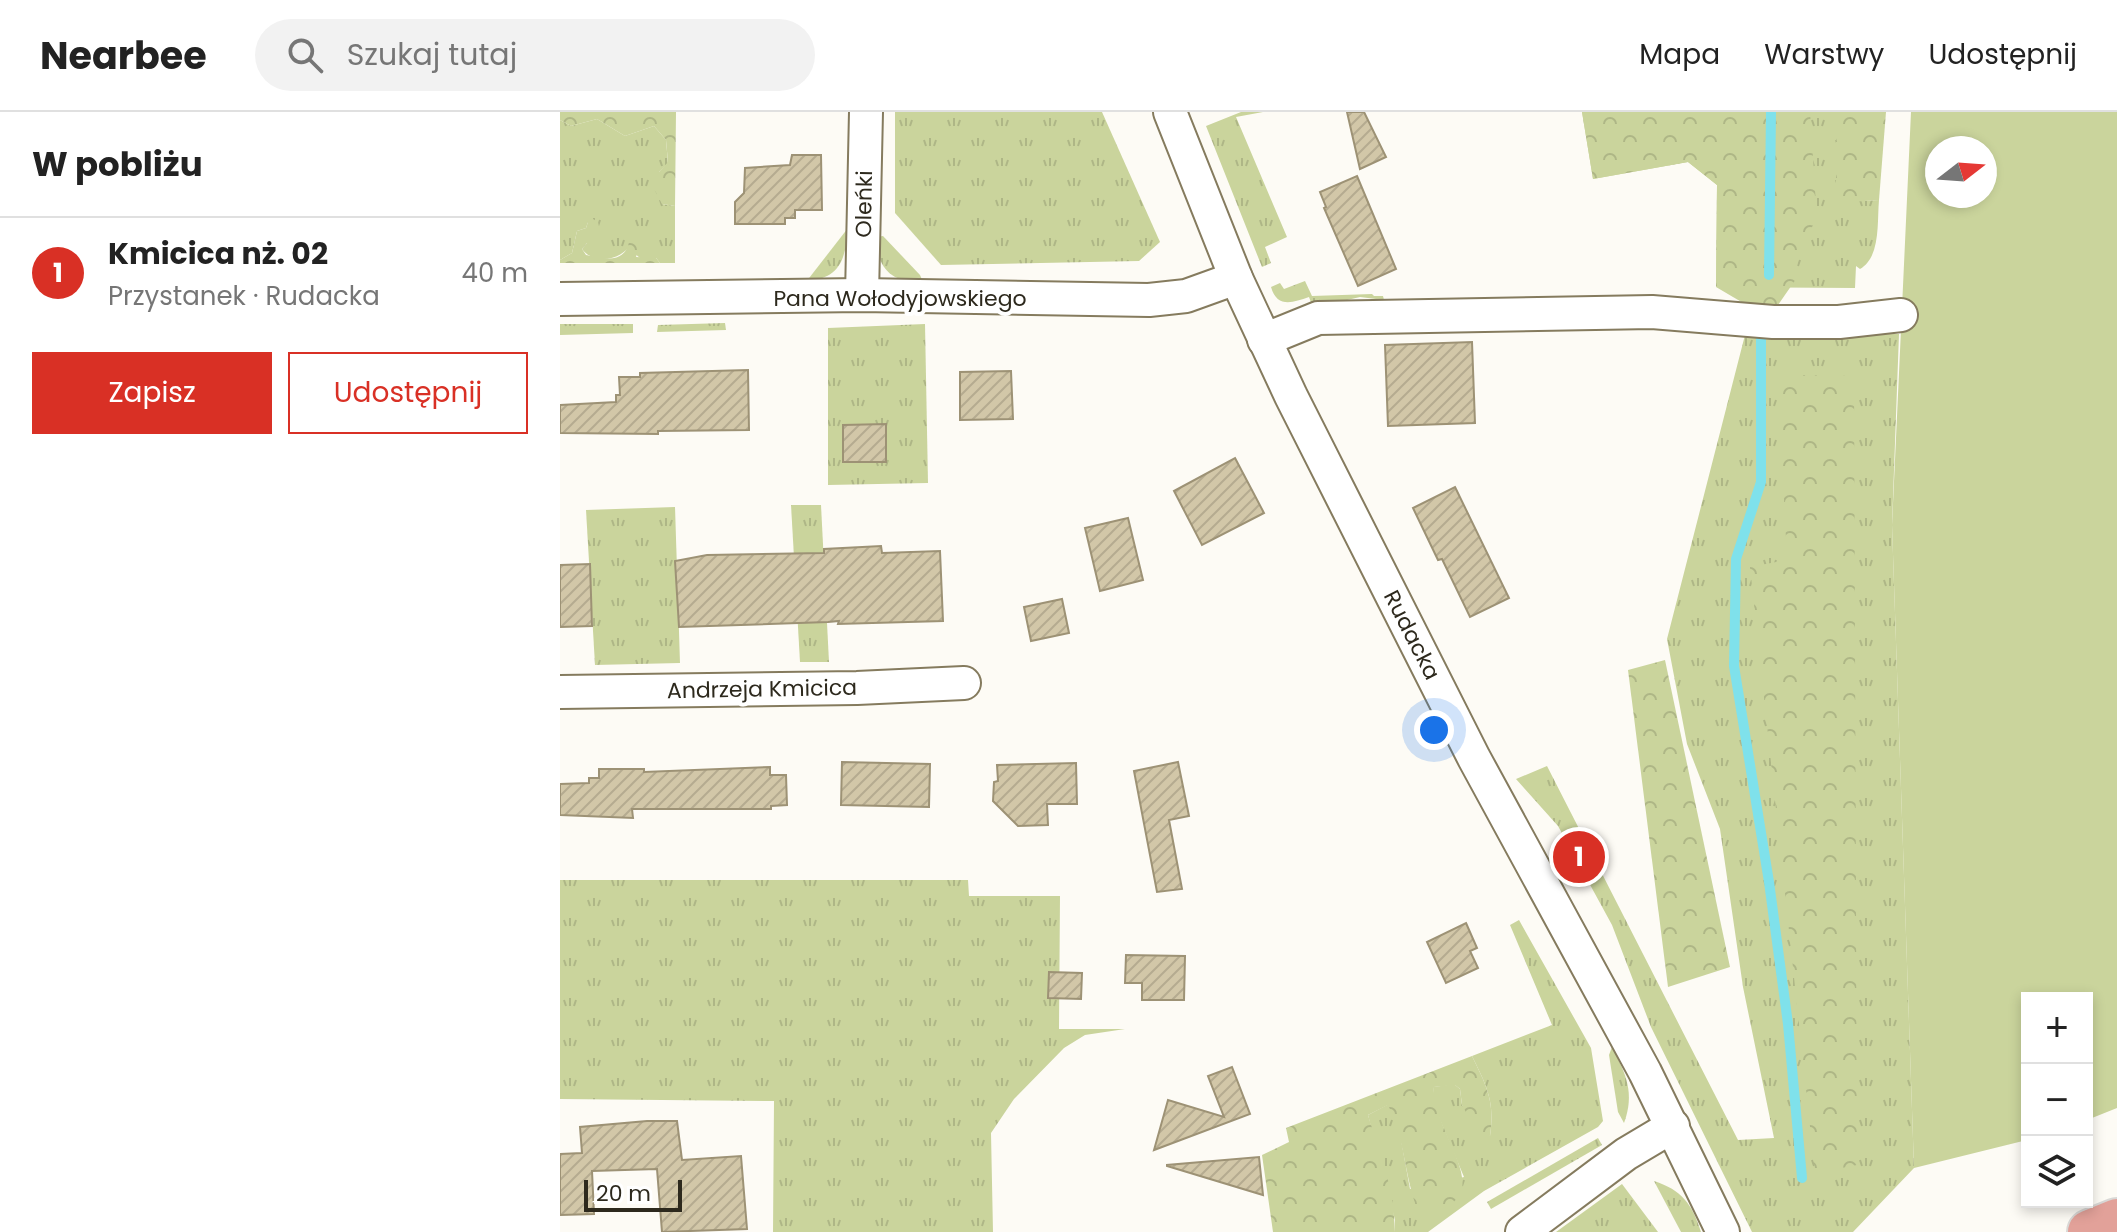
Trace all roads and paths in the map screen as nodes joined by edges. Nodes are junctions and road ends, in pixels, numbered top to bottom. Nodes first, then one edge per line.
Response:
1 (866, 112) edge
2 (1170, 112) edge
3 (1236, 278) junction
4 (862, 295) junction
5 (560, 299) edge
6 (1901, 315) dead end
7 (1264, 340) junction
8 (964, 683) dead end
9 (560, 692) edge
10 (1673, 1126) junction
11 (2117, 1221) edge
12 (1522, 1232) edge
13 (1723, 1232) edge
14 (2090, 1232) edge

1 - 4 street, Oleńki
2 - 3 street, Rudacka
3 - 4 street, Pana Wołodyjowskiego
3 - 7 street, Rudacka
4 - 5 street, Pana Wołodyjowskiego
6 - 7 street
7 - 10 street, Rudacka
8 - 9 street, Andrzeja Kmicica
10 - 12 street
10 - 13 street, Rudacka
11 - 14 main road

